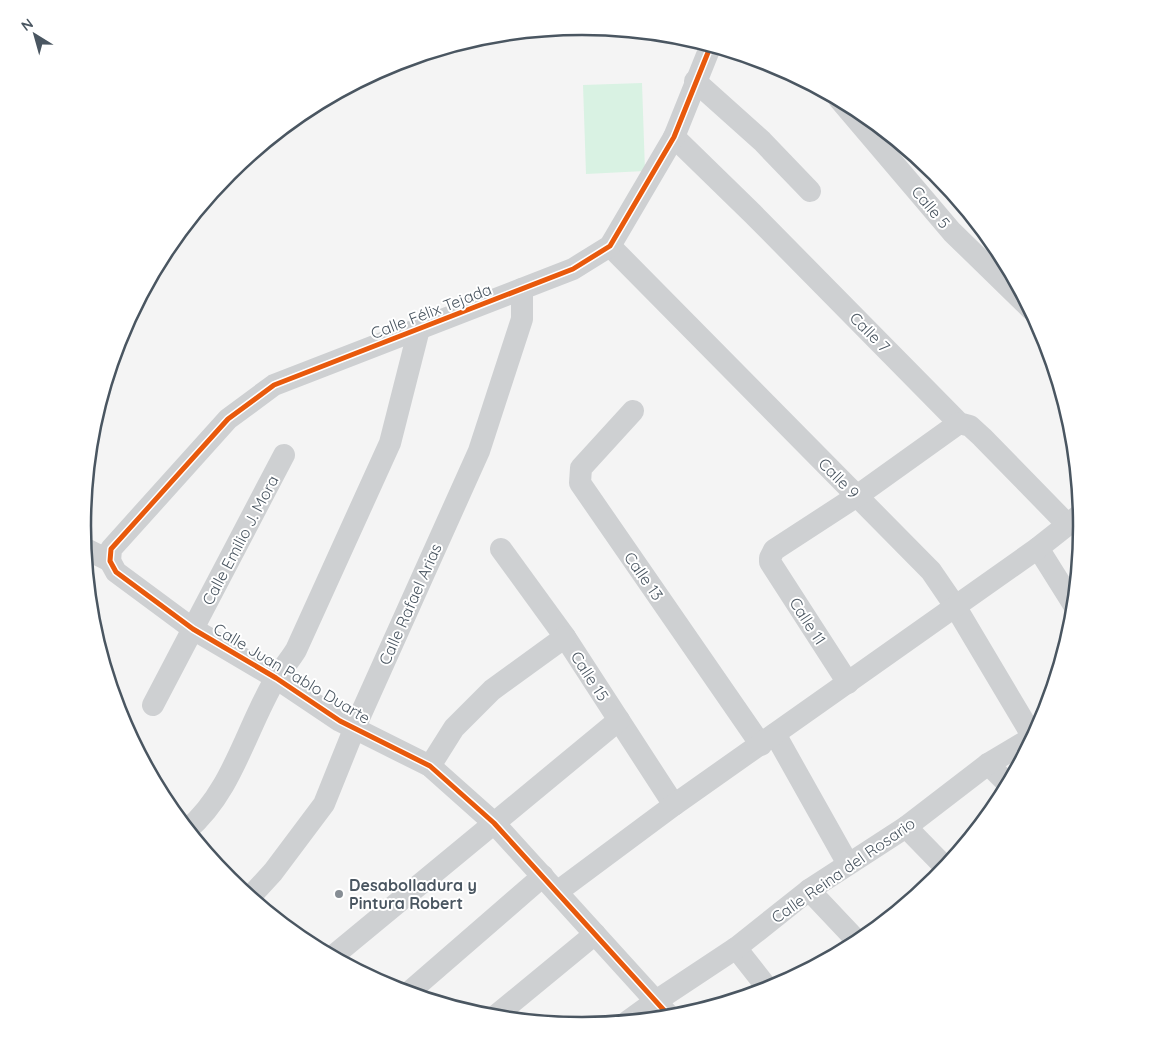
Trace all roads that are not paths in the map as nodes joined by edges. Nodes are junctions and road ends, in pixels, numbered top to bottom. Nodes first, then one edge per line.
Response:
1 (708, 52) edge
2 (696, 81) junction
3 (854, 117) edge
4 (674, 137) junction
5 (810, 191) dead end
6 (610, 246) junction
7 (522, 289) junction
8 (1015, 294) edge
9 (419, 329) junction
10 (633, 411) dead end
11 (959, 423) junction
12 (284, 456) dead end
13 (858, 496) junction
14 (1074, 519) edge
15 (1038, 548) junction
16 (501, 549) dead end
17 (92, 552) edge
18 (110, 561) junction
19 (1069, 597) edge
20 (955, 606) junction
21 (193, 629) junction
22 (565, 637) junction
23 (276, 678) junction
24 (848, 683) junction
25 (153, 705) dead end
26 (619, 720) junction
27 (355, 728) junction
28 (1030, 729) edge
29 (768, 740) junction
30 (1024, 742) edge
31 (988, 764) junction
32 (430, 766) junction
33 (1003, 779) edge
34 (674, 805) junction
35 (494, 822) junction
36 (192, 825) edge
37 (906, 827) junction
38 (941, 863) edge
39 (848, 864) junction
40 (550, 884) junction
41 (809, 890) junction
42 (254, 892) edge
43 (595, 934) junction
44 (853, 937) edge
45 (736, 948) junction
46 (338, 952) edge
47 (764, 984) edge
48 (414, 988) edge
49 (656, 1001) junction
50 (501, 1011) edge
51 (665, 1011) edge
52 (637, 1015) edge

1 - 2 street, Calle Félix Tejada
2 - 4 street, Calle Félix Tejada
2 - 5 street
3 - 8 street, Calle 5
4 - 6 street, Calle Félix Tejada
4 - 11 street, Calle 7
6 - 7 street, Calle Félix Tejada
6 - 13 street, Calle 9
7 - 9 street, Calle Félix Tejada
7 - 27 street, Calle Rafael Arias
9 - 18 street, Calle Félix Tejada
9 - 23 street
10 - 29 street, Calle 13
11 - 13 street
11 - 14 street, Calle 7
12 - 21 street, Calle Emilio J. Mora
13 - 20 street, Calle 9
13 - 24 street, Calle 11
14 - 15 street
15 - 19 street
15 - 20 street
16 - 22 street, Calle 15
17 - 18 street
18 - 21 street, Calle Juan Pablo Duarte
20 - 24 street
20 - 28 street, Calle 9
21 - 23 street, Calle Juan Pablo Duarte
21 - 25 street, Calle Emilio J. Mora
22 - 26 street, Calle 15
22 - 32 street
23 - 27 street, Calle Juan Pablo Duarte
23 - 36 street
24 - 29 street
26 - 34 street, Calle 15
26 - 35 street
27 - 32 street, Calle Juan Pablo Duarte
27 - 42 street, Calle Rafael Arias
29 - 34 street
29 - 39 street, Calle 13
30 - 31 street, Calle Reina del Rosario
31 - 33 street
31 - 37 street, Calle Reina del Rosario
32 - 35 street, Calle Juan Pablo Duarte
34 - 40 street
35 - 40 street, Calle Juan Pablo Duarte
35 - 46 street
37 - 38 street
37 - 39 street, Calle Reina del Rosario
39 - 41 street, Calle Reina del Rosario
40 - 43 street, Calle Juan Pablo Duarte
40 - 48 street
41 - 44 street
41 - 45 street, Calle Reina del Rosario
43 - 49 street, Calle Juan Pablo Duarte
43 - 50 street
45 - 47 street
45 - 49 street, Calle Reina del Rosario
49 - 51 street, Calle Juan Pablo Duarte
49 - 52 street, Calle Reina del Rosario

